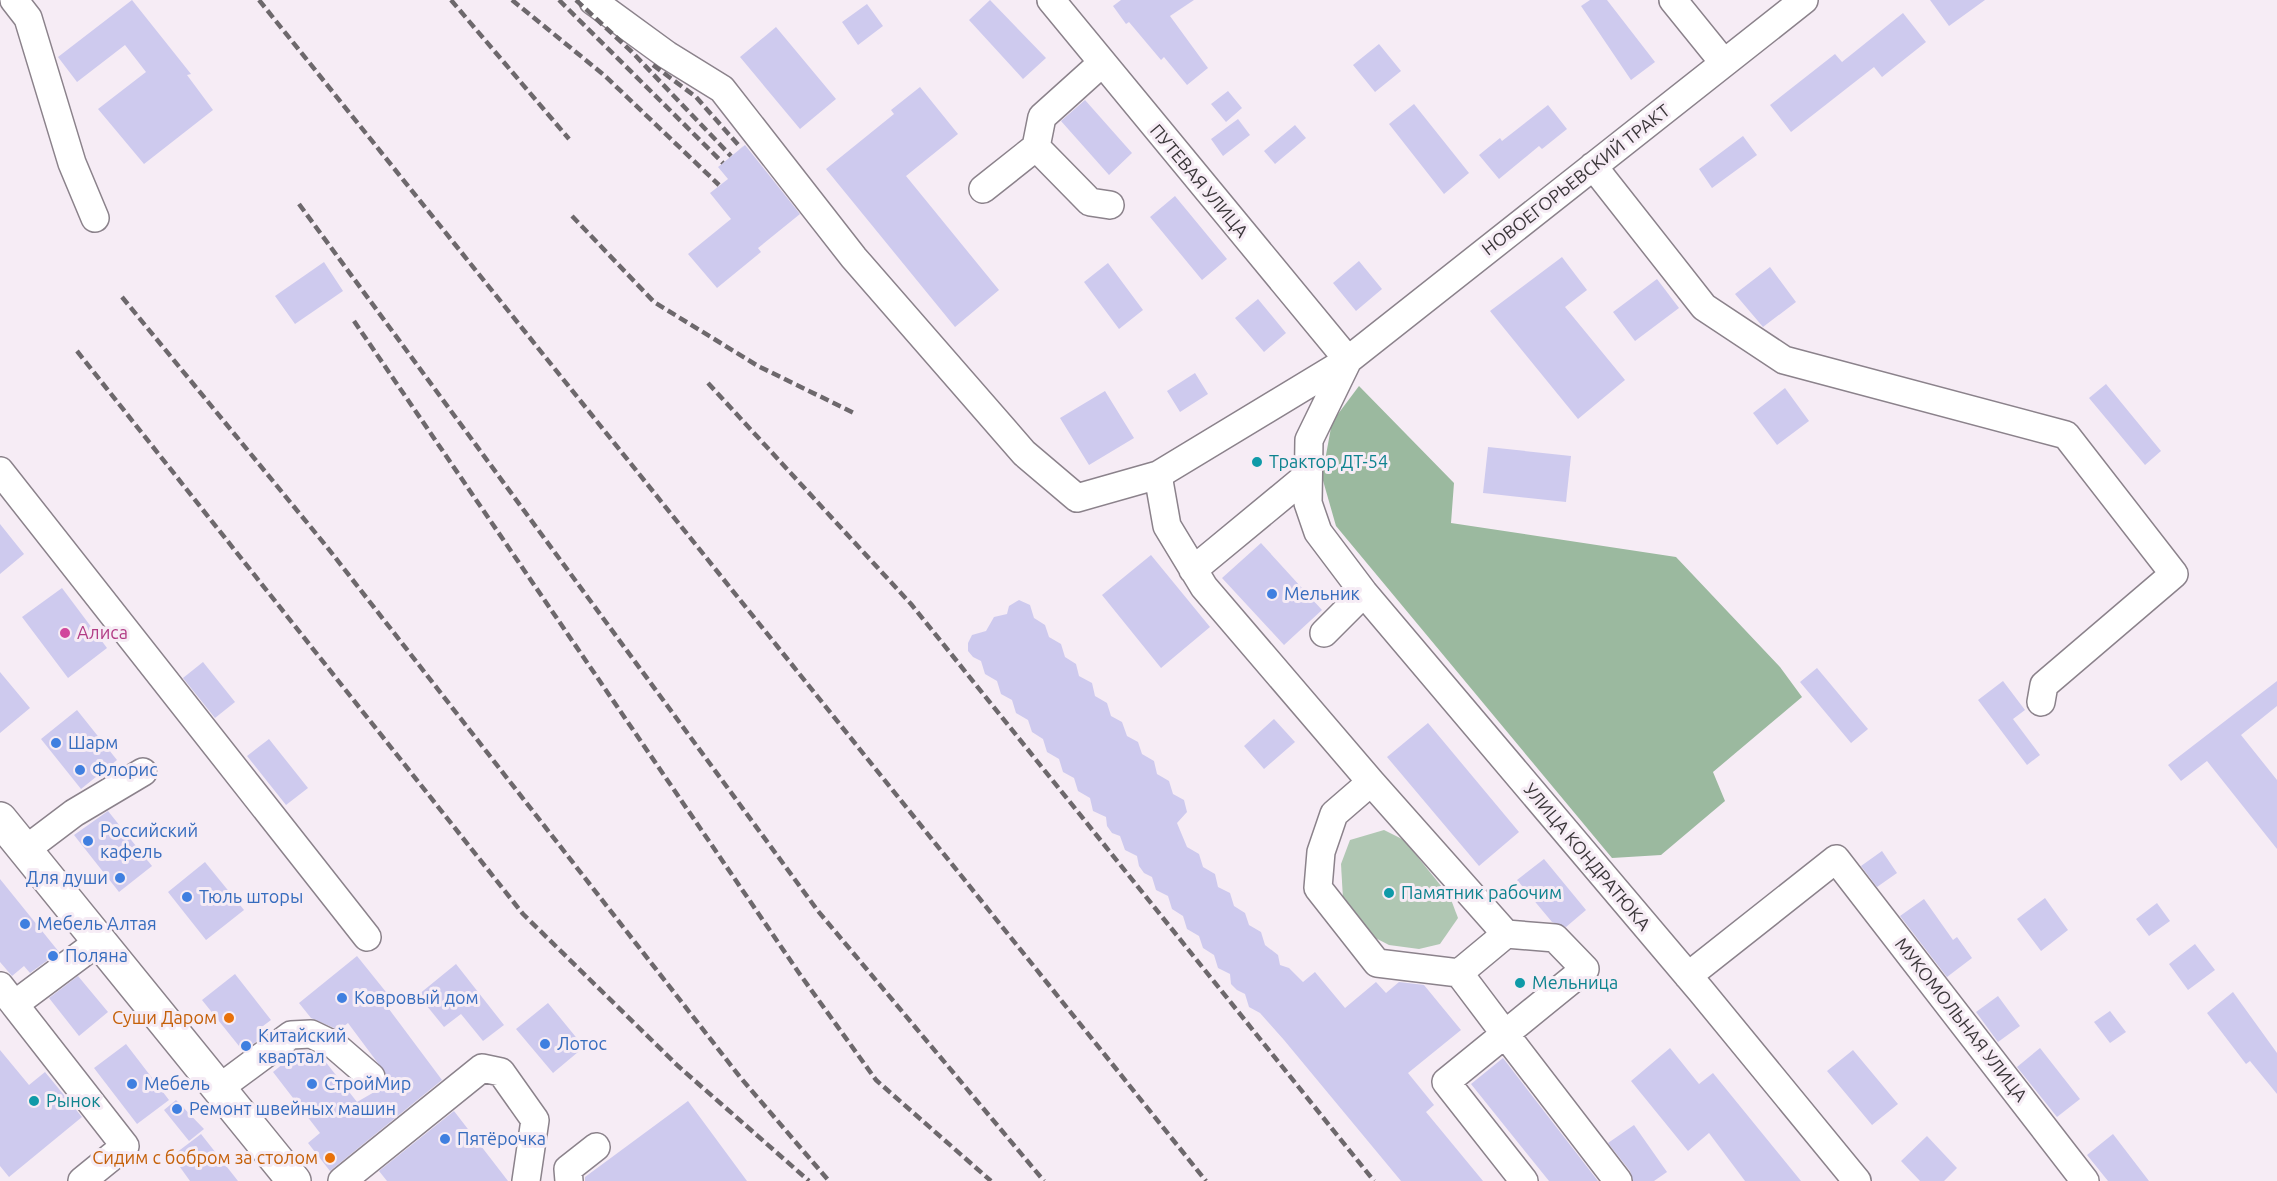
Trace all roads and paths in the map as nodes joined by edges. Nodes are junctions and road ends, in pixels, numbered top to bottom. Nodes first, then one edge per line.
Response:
1 (14, 0) edge
2 (1051, 0) edge
3 (1673, 0) edge
4 (1804, 0) edge
5 (593, 1) edge
6 (1101, 63) junction
7 (1724, 63) junction
8 (1036, 147) junction
9 (1593, 166) junction
10 (983, 189) dead end
11 (1110, 205) dead end
12 (95, 218) dead end
13 (1348, 360) junction
14 (0, 471) edge
15 (1158, 475) junction
16 (1308, 475) junction
17 (1318, 532) joint
18 (1193, 570) junction
19 (1364, 593) junction
20 (1324, 633) dead end
21 (2041, 702) dead end
22 (143, 772) dead end
23 (1371, 782) junction
24 (0, 819) edge
25 (25, 850) junction
26 (1506, 934) junction
27 (367, 937) dead end
28 (98, 942) junction
29 (1459, 973) junction
30 (1688, 976) junction
31 (8, 995) edge
32 (1505, 1034) junction
33 (371, 1077) dead end
34 (218, 1089) junction
35 (596, 1147) dead end
36 (359, 1176) edge
37 (82, 1181) edge
38 (294, 1181) edge
39 (526, 1181) edge
40 (568, 1181) edge
41 (1524, 1181) edge
42 (1618, 1181) edge
43 (1857, 1181) edge
44 (2085, 1181) edge

1 - 12 street
2 - 6 street, ПУТЕВАЯ УЛИЦА
3 - 7 street
4 - 7 street, НОВОЕГОРЬЕВСКИЙ ТРАКТ
5 - 15 street, НОВОЕГОРЬЕВСКИЙ ТРАКТ
6 - 8 street
6 - 13 street, ПУТЕВАЯ УЛИЦА
7 - 9 street, НОВОЕГОРЬЕВСКИЙ ТРАКТ
8 - 10 street
8 - 11 street
9 - 13 street, НОВОЕГОРЬЕВСКИЙ ТРАКТ
9 - 21 street
13 - 15 street, НОВОЕГОРЬЕВСКИЙ ТРАКТ
13 - 16 street, НОВОЕГОРЬЕВСКИЙ ТРАКТ
14 - 27 street
15 - 18 street
16 - 17 street, НОВОЕГОРЬЕВСКИЙ ТРАКТ
16 - 18 street
17 - 19 street, УЛИЦА КОНДРАТЮКА
18 - 23 street
19 - 20 street
19 - 30 street, УЛИЦА КОНДРАТЮКА
22 - 25 street
23 - 26 street
23 - 29 street
24 - 25 main road
25 - 28 main road
26 - 29 street
26 - 32 street
28 - 31 street
28 - 34 main road
29 - 32 street
30 - 43 street, УЛИЦА КОНДРАТЮКА
30 - 44 street, МУКОМОЛЬНАЯ УЛИЦА
31 - 37 street
32 - 41 street
32 - 42 street
33 - 34 street
34 - 38 main road
35 - 40 street
36 - 39 street

